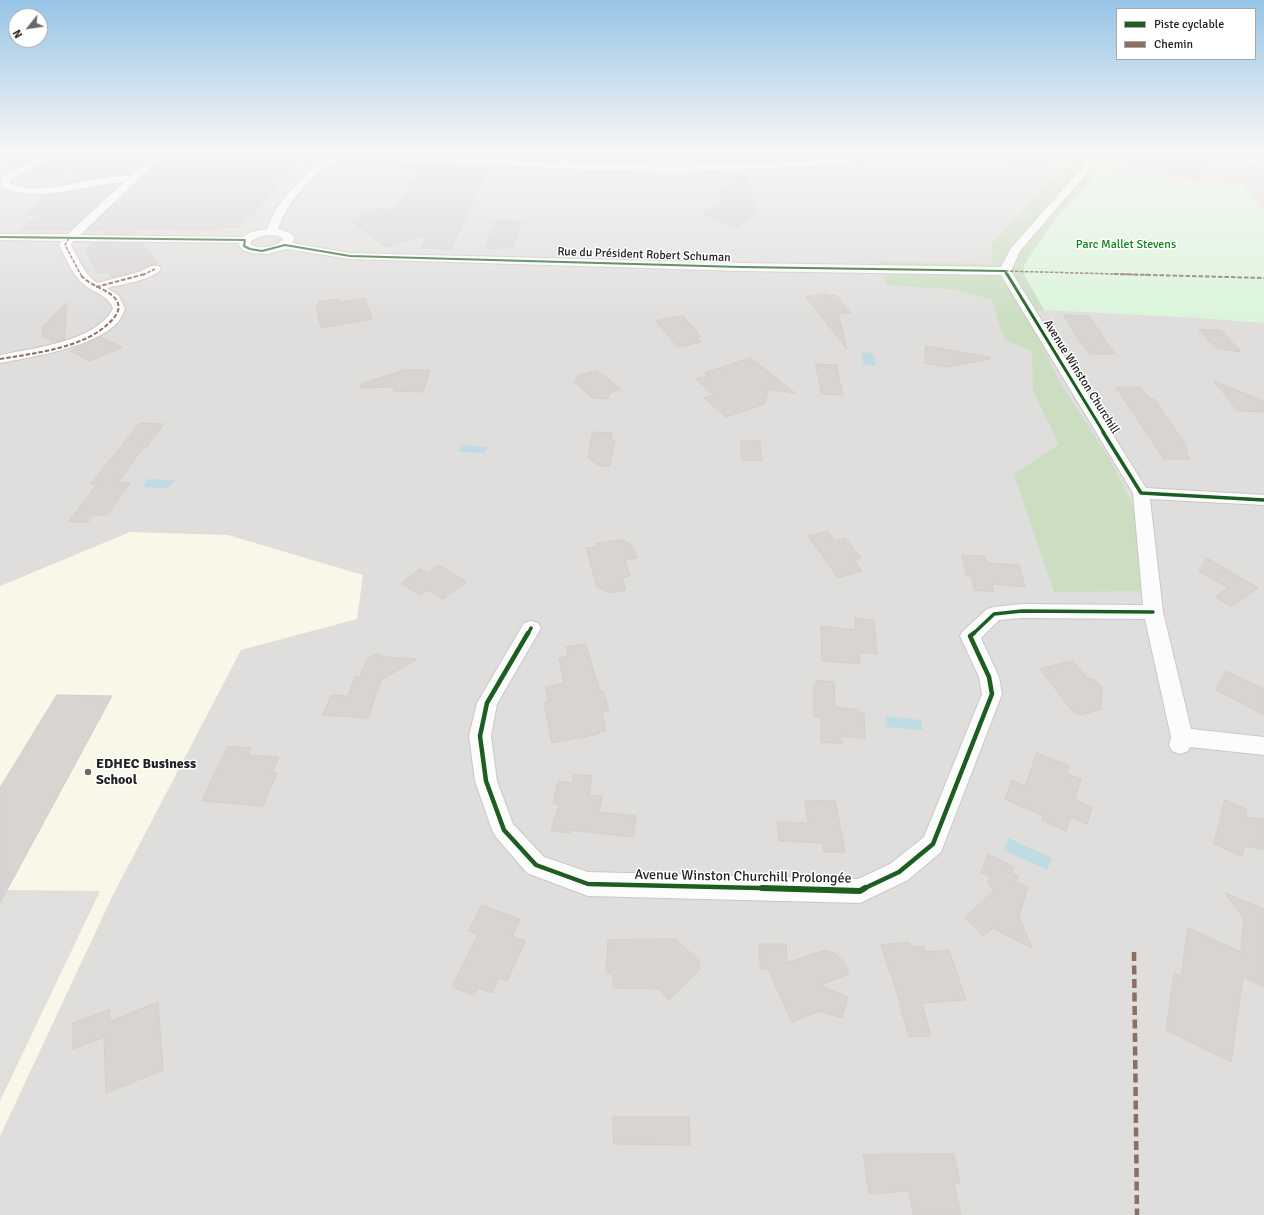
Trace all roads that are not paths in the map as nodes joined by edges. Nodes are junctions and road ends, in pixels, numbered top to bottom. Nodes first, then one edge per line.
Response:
1 (101, 208) edge
2 (282, 208) edge
3 (1052, 208) edge
4 (271, 232) junction
5 (0, 237) edge
6 (69, 238) junction
7 (245, 240) junction
8 (285, 245) junction
9 (155, 269) dead end
10 (1005, 271) junction
11 (96, 287) junction
12 (0, 359) edge
13 (1141, 493) junction
14 (1264, 500) edge
15 (1153, 612) junction
16 (531, 628) dead end
17 (1264, 746) edge

1 - 6 street
2 - 4 street
3 - 10 street
4 - 7 street
4 - 8 street
5 - 6 street
6 - 7 street
6 - 11 street
7 - 8 street
8 - 10 street, Rue du Président Robert Schuman
9 - 11 street
10 - 13 street, Avenue Winston Churchill
11 - 12 street
13 - 14 street
13 - 15 street
15 - 16 street, Avenue Winston Churchill Prolongée
15 - 17 street

